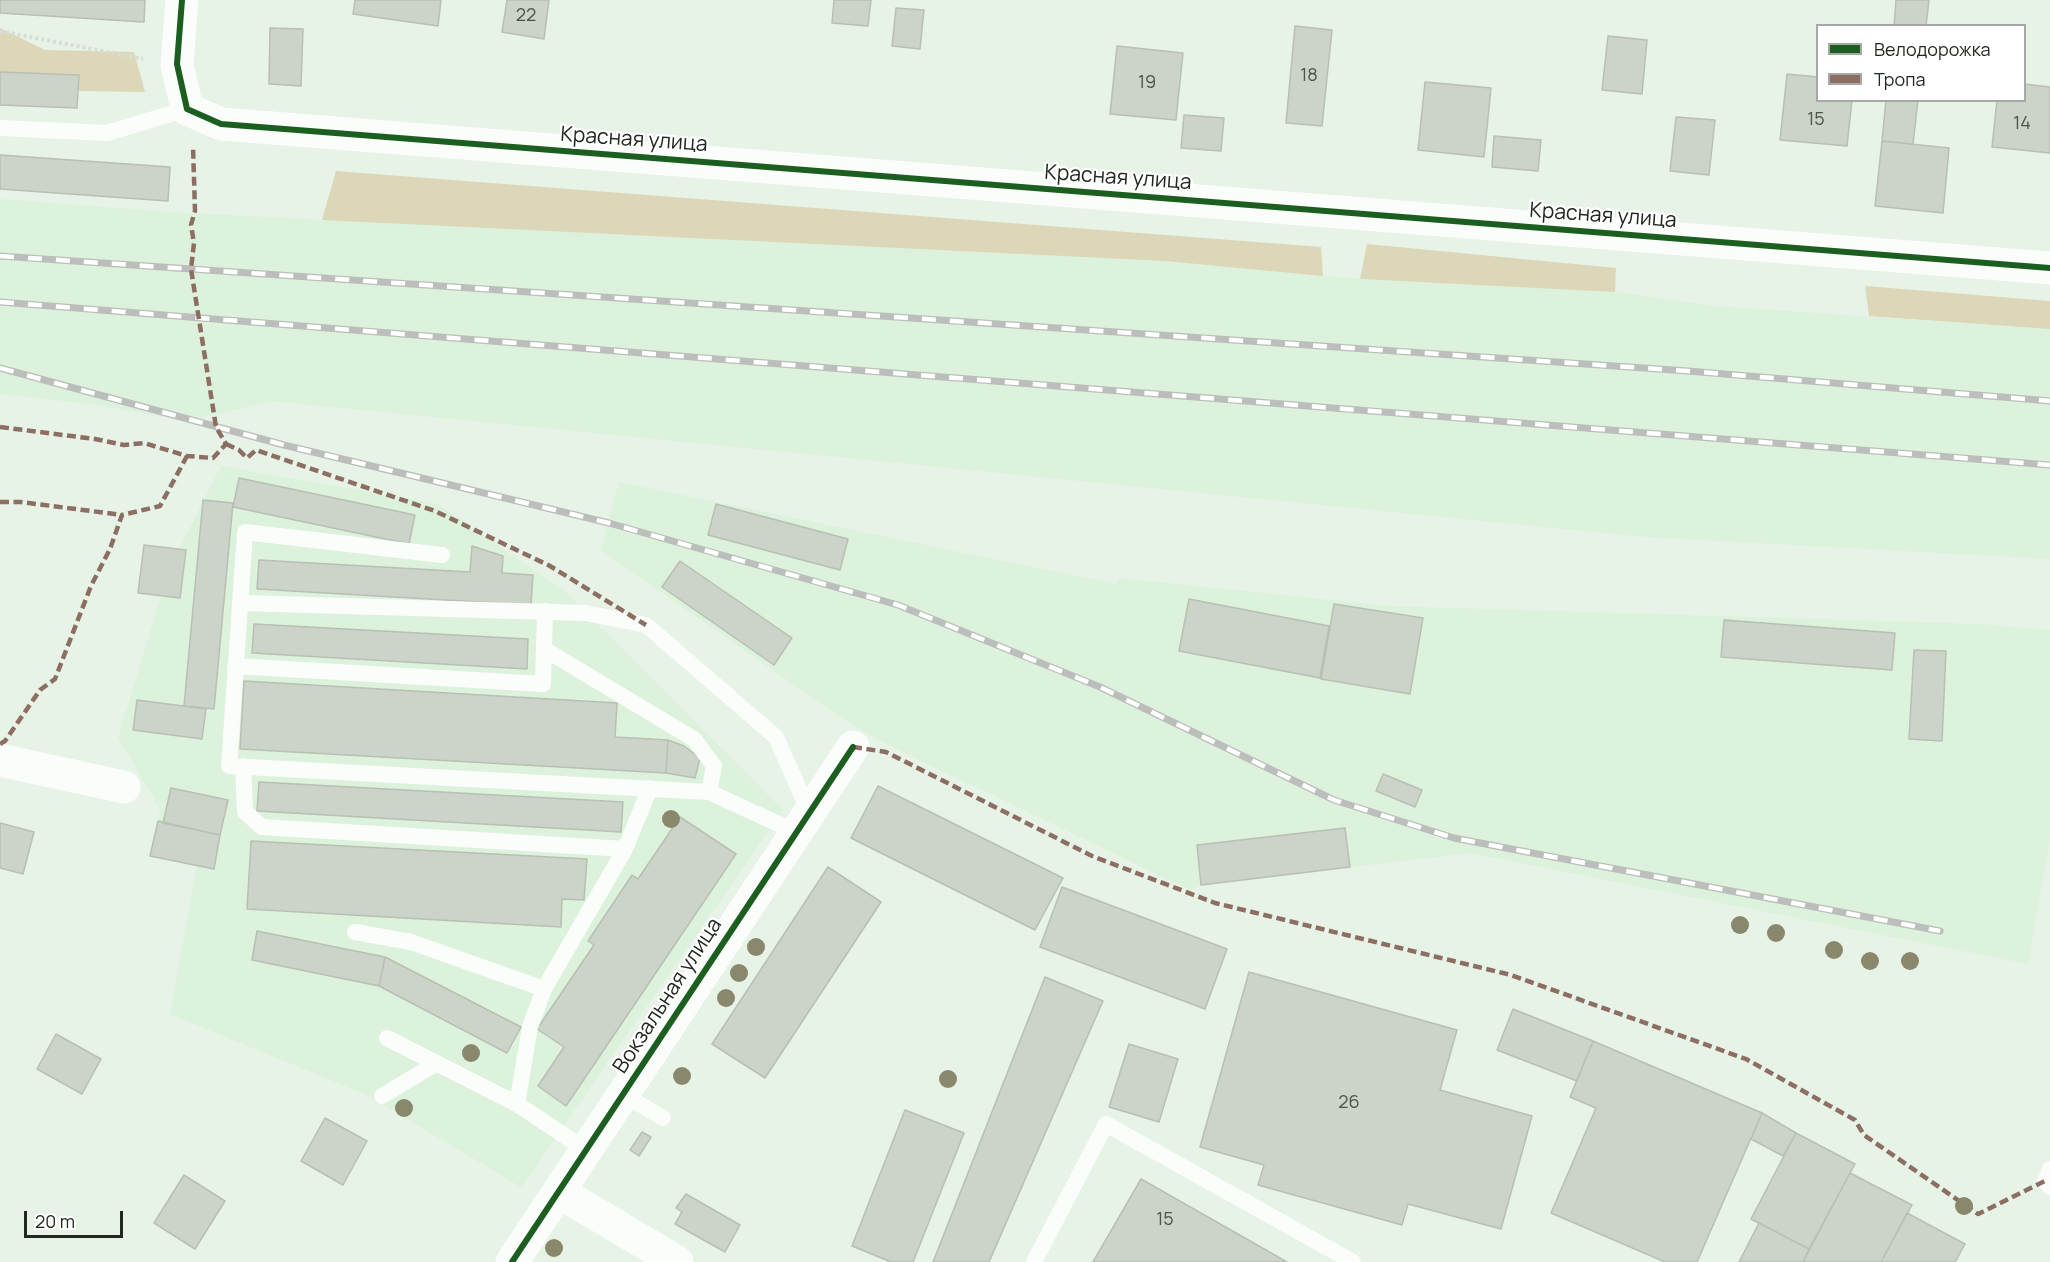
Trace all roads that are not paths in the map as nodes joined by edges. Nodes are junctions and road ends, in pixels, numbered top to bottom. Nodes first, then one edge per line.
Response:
1 (182, 0) edge
2 (187, 109) junction
3 (0, 128) edge
4 (2050, 268) edge
5 (442, 555) dead end
6 (240, 603) junction
7 (545, 611) junction
8 (544, 649) junction
9 (236, 666) junction
10 (853, 747) dead end
11 (0, 760) edge
12 (243, 766) junction
13 (124, 787) dead end
14 (650, 788) junction
15 (709, 792) junction
16 (803, 822) junction
17 (625, 849) junction
18 (355, 932) dead end
19 (544, 989) junction
20 (387, 1038) dead end
21 (437, 1063) junction
22 (623, 1094) junction
23 (382, 1096) dead end
24 (518, 1104) junction
25 (663, 1118) dead end
26 (586, 1150) junction
27 (2050, 1169) edge
28 (2050, 1186) edge
29 (559, 1192) junction
30 (512, 1262) edge
31 (678, 1262) edge
32 (1034, 1262) edge
33 (1353, 1262) edge

1 - 2 street
2 - 3 lane
2 - 4 street, Красная улица
5 - 6 lane
6 - 7 lane
6 - 9 lane
7 - 8 lane
7 - 16 lane
8 - 9 lane
8 - 15 lane
9 - 12 lane
10 - 16 street, Вокзальная улица
11 - 13 street
12 - 14 lane
12 - 17 lane
14 - 15 lane
14 - 17 lane
15 - 16 lane
16 - 22 street, Вокзальная улица
17 - 19 lane
18 - 19 lane
19 - 24 lane
20 - 21 lane
21 - 23 lane
21 - 24 lane
22 - 25 lane
22 - 26 street, Вокзальная улица
24 - 26 lane
26 - 29 street, Вокзальная улица
27 - 28 lane
29 - 30 street, Вокзальная улица
29 - 31 street
32 - 33 lane

